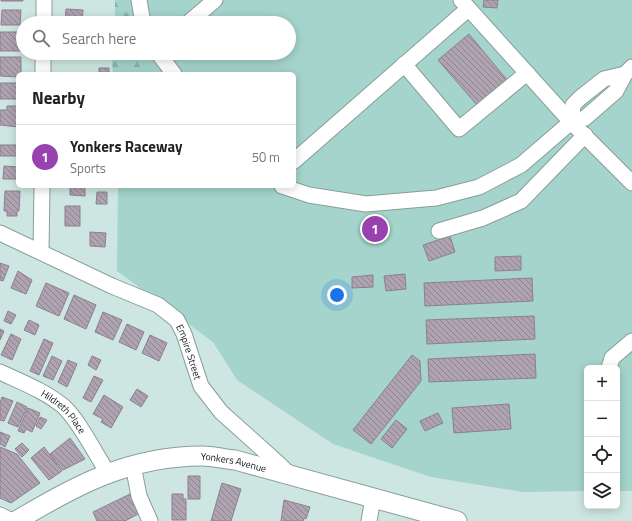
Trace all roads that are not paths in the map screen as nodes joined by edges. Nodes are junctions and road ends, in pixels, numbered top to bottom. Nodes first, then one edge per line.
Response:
1 (44, 0) edge
2 (139, 0) edge
3 (215, 0) edge
4 (464, 4) edge
5 (44, 16) edge
6 (142, 16) edge
7 (196, 16) edge
8 (43, 60) edge
9 (163, 60) edge
10 (404, 64) junction
11 (628, 71) edge
12 (43, 72) edge
13 (172, 72) edge
14 (527, 73) junction
15 (572, 122) junction
16 (585, 135) junction
17 (296, 158) edge
18 (632, 183) edge
19 (42, 188) edge
20 (288, 188) edge
21 (439, 231) dead end
22 (0, 233) edge
23 (41, 251) junction
24 (632, 341) edge
25 (610, 365) edge
26 (0, 372) edge
27 (133, 465) junction
28 (108, 473) junction
29 (288, 473) junction
30 (373, 498) junction
31 (0, 515) edge
32 (432, 518) edge
33 (12, 521) edge
34 (16, 521) edge
35 (150, 521) edge
36 (369, 521) edge
37 (457, 521) edge

1 - 5 street
2 - 6 street
3 - 7 street
4 - 10 street
4 - 14 street
8 - 12 street
9 - 13 street
10 - 14 street
10 - 17 street
11 - 15 street
14 - 15 street
15 - 16 street
15 - 20 street
16 - 18 street
16 - 21 street
19 - 23 street
22 - 23 street, Empire Street
23 - 29 street, Empire Street
24 - 25 street
26 - 28 street, Hildreth Place
27 - 28 main road, Yonkers Avenue
27 - 29 main road, Yonkers Avenue
27 - 35 street
28 - 34 main road, Yonkers Avenue
29 - 30 main road, Yonkers Avenue
30 - 32 main road, Yonkers Avenue
30 - 36 street
31 - 33 street
32 - 37 main road, Yonkers Avenue

